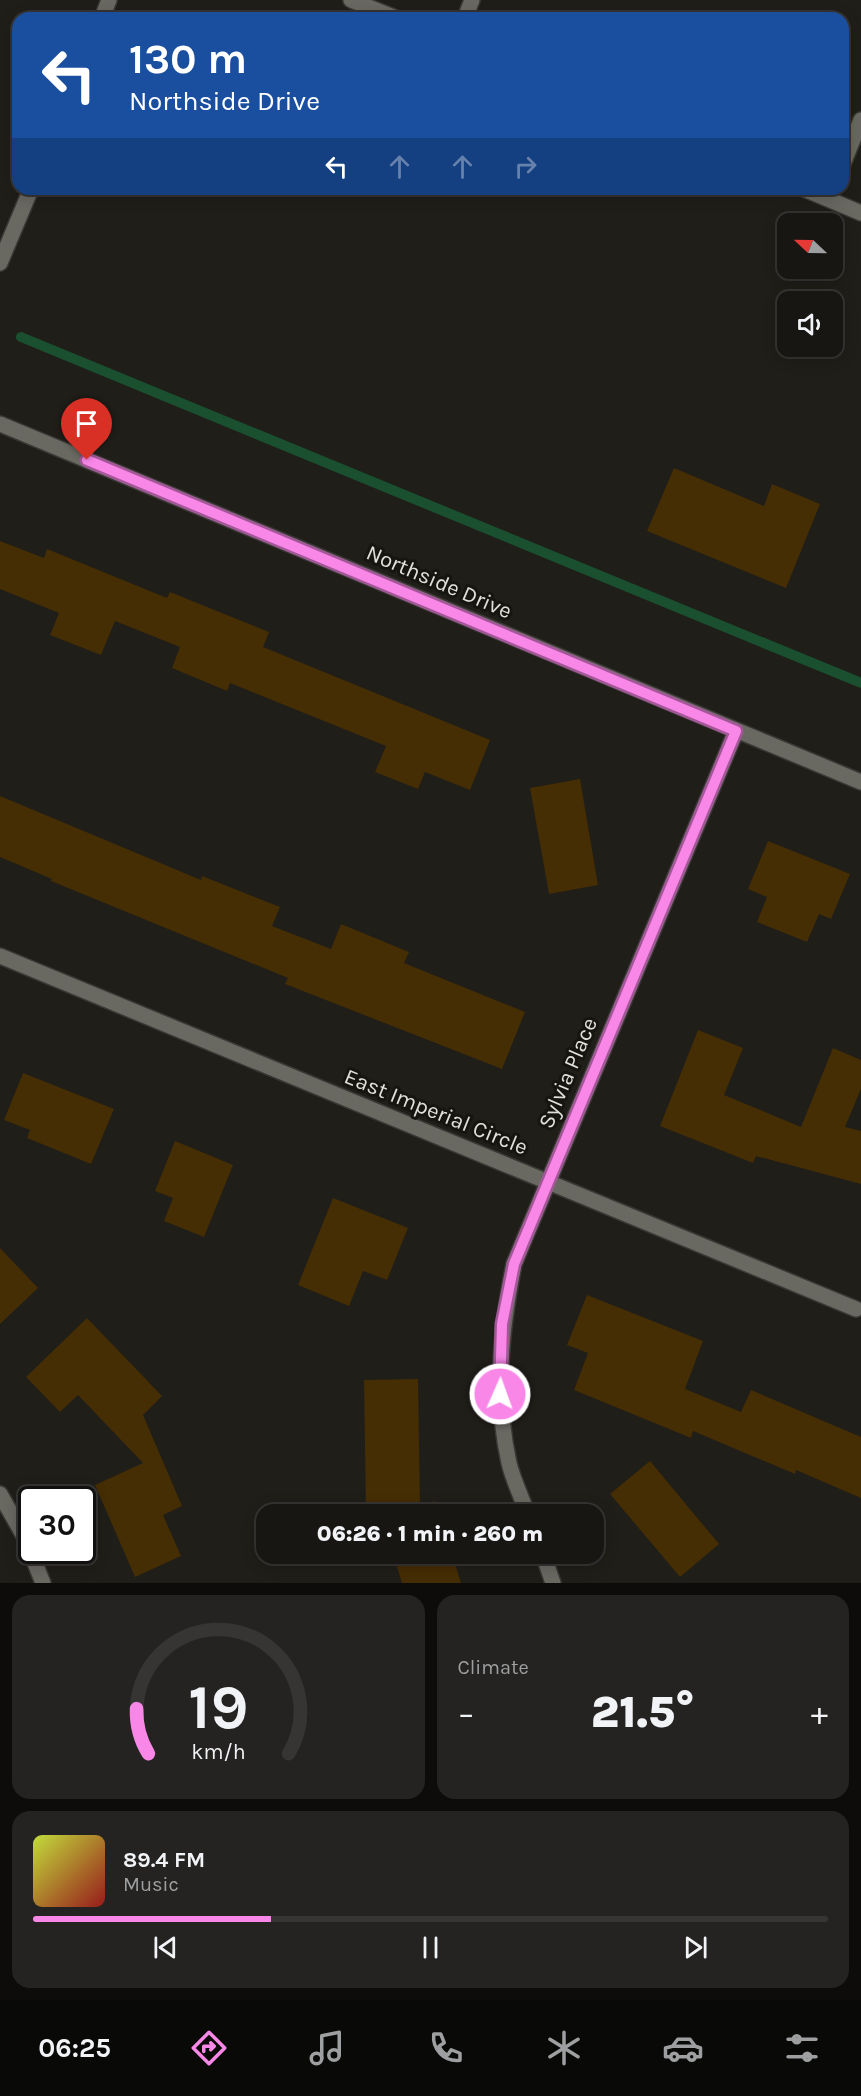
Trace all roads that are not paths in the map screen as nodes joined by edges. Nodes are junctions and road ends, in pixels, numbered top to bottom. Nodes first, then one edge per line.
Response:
1 (351, 0) edge
2 (381, 12) edge
3 (861, 120) edge
4 (849, 149) edge
5 (28, 195) edge
6 (833, 195) edge
7 (861, 213) edge
8 (0, 263) edge
9 (0, 424) edge
10 (736, 731) junction
11 (861, 782) edge
12 (0, 956) edge
13 (547, 1182) junction
14 (856, 1309) dead end
15 (0, 1494) edge
16 (524, 1504) edge
17 (546, 1564) edge
18 (43, 1583) edge
19 (553, 1583) edge

1 - 2 street
3 - 4 street
5 - 8 street
6 - 7 street
9 - 10 street, Northside Drive
10 - 11 street, Northside Drive
10 - 13 street, Sylvia Place
12 - 13 street, East Imperial Circle
13 - 14 street, East Imperial Circle
13 - 16 street, Sylvia Place
15 - 18 street
17 - 19 street

